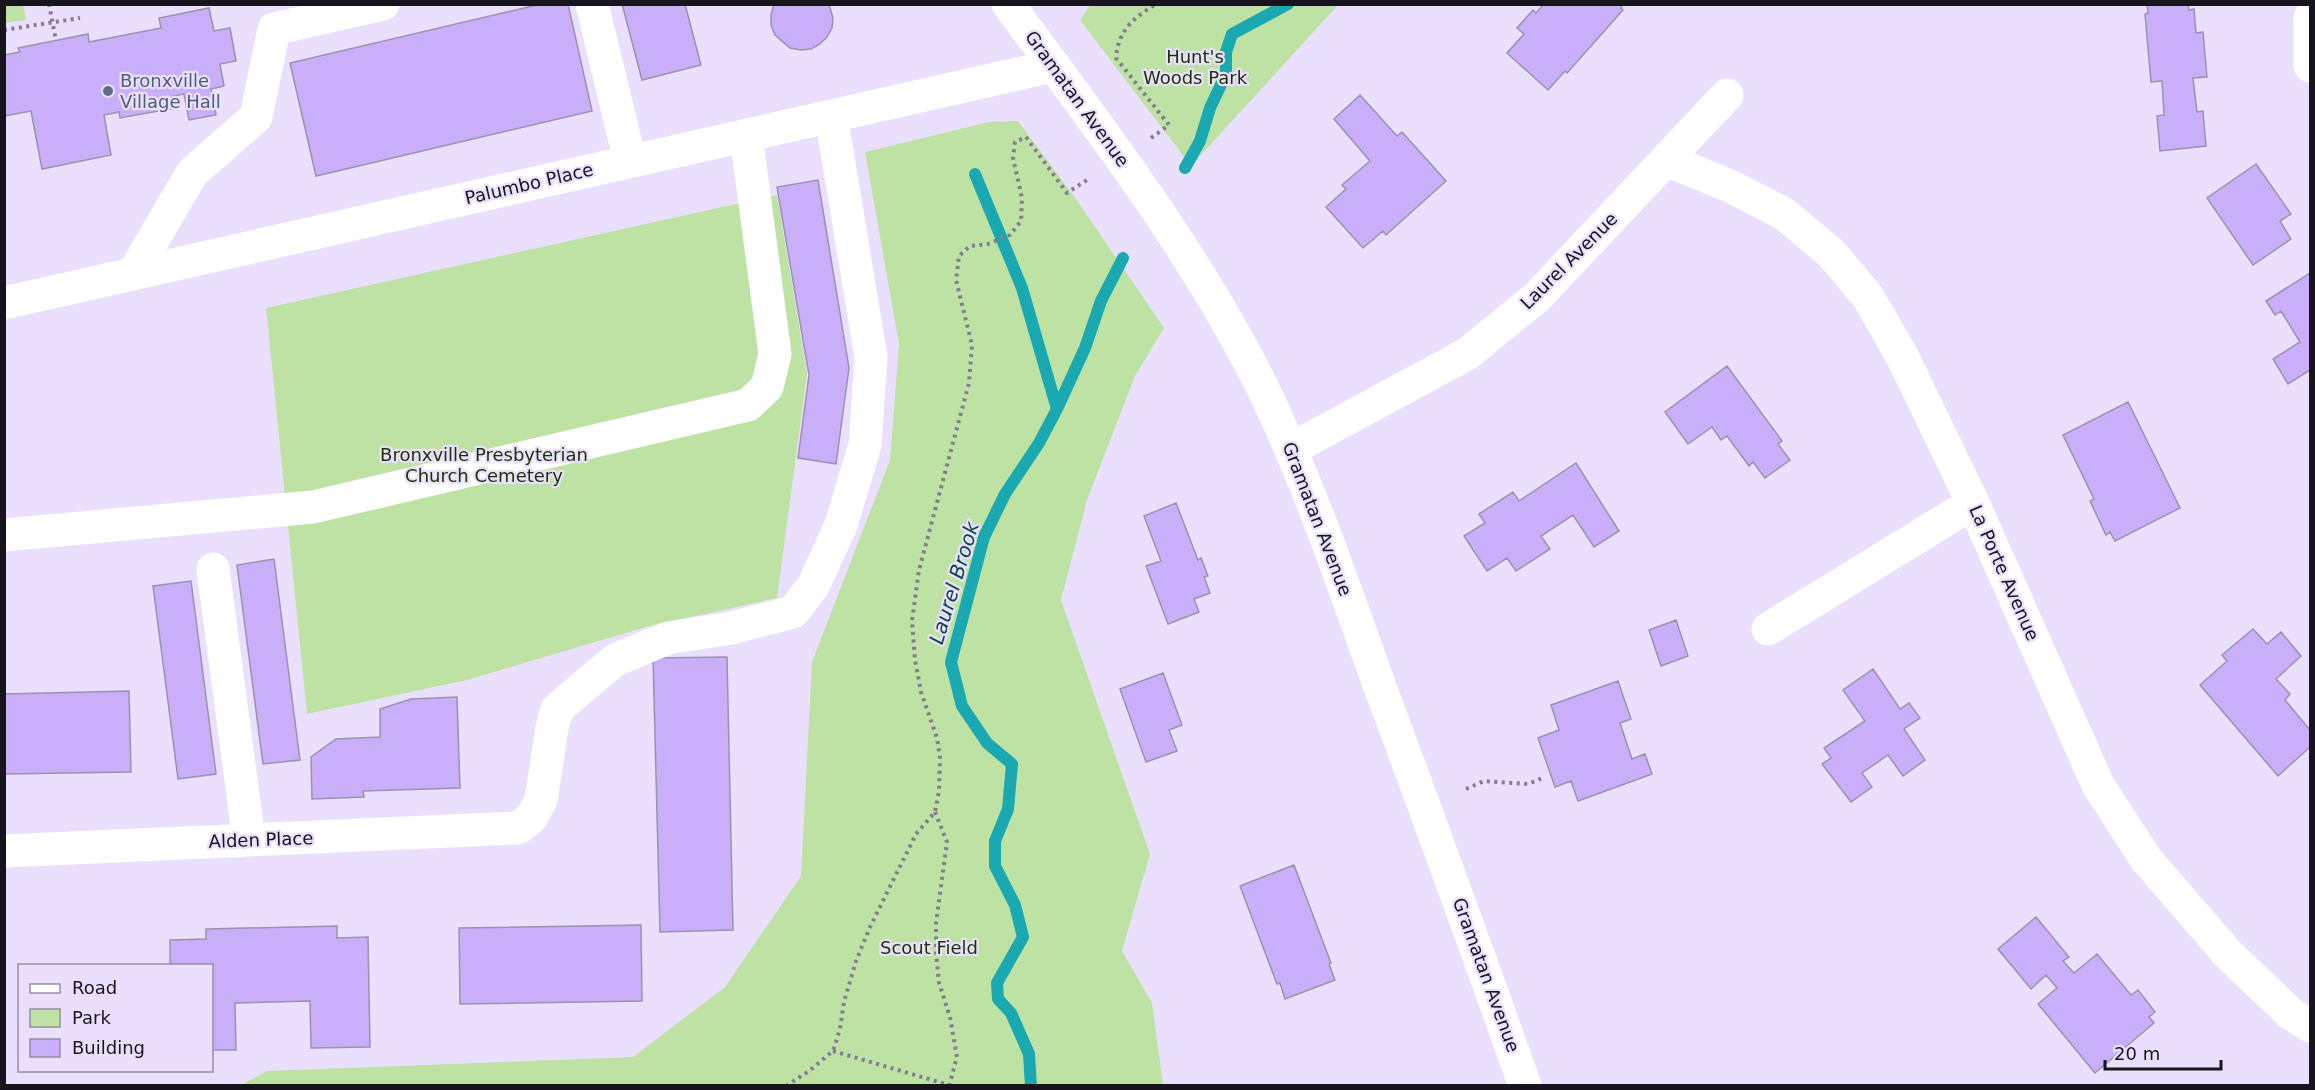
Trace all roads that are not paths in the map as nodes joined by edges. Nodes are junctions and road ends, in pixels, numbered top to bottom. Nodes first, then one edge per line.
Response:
1 (383, 4) edge
2 (592, 4) edge
3 (1008, 4) edge
4 (2310, 18) edge
5 (1053, 66) junction
6 (2310, 66) edge
7 (1727, 94) dead end
8 (831, 116) junction
9 (746, 135) junction
10 (1667, 160) junction
11 (630, 161) junction
12 (133, 274) junction
13 (4, 303) edge
14 (1290, 449) junction
15 (1973, 503) junction
16 (4, 535) edge
17 (213, 569) dead end
18 (1768, 629) dead end
19 (249, 840) junction
20 (4, 851) edge
21 (2310, 1026) edge
22 (1526, 1086) edge

1 - 12 street
2 - 11 street
3 - 5 street, Gramatan Avenue
4 - 6 street
5 - 8 street, Palumbo Place
5 - 14 street, Gramatan Avenue
7 - 10 street, Laurel Avenue
8 - 9 street, Palumbo Place
8 - 19 street, Alden Place
9 - 11 street, Palumbo Place
9 - 16 street
10 - 14 street, Laurel Avenue
10 - 15 street, La Porte Avenue
11 - 12 street, Palumbo Place
12 - 13 street, Palumbo Place
14 - 22 street, Gramatan Avenue
15 - 18 street
15 - 21 street, La Porte Avenue
17 - 19 street
19 - 20 street, Alden Place

